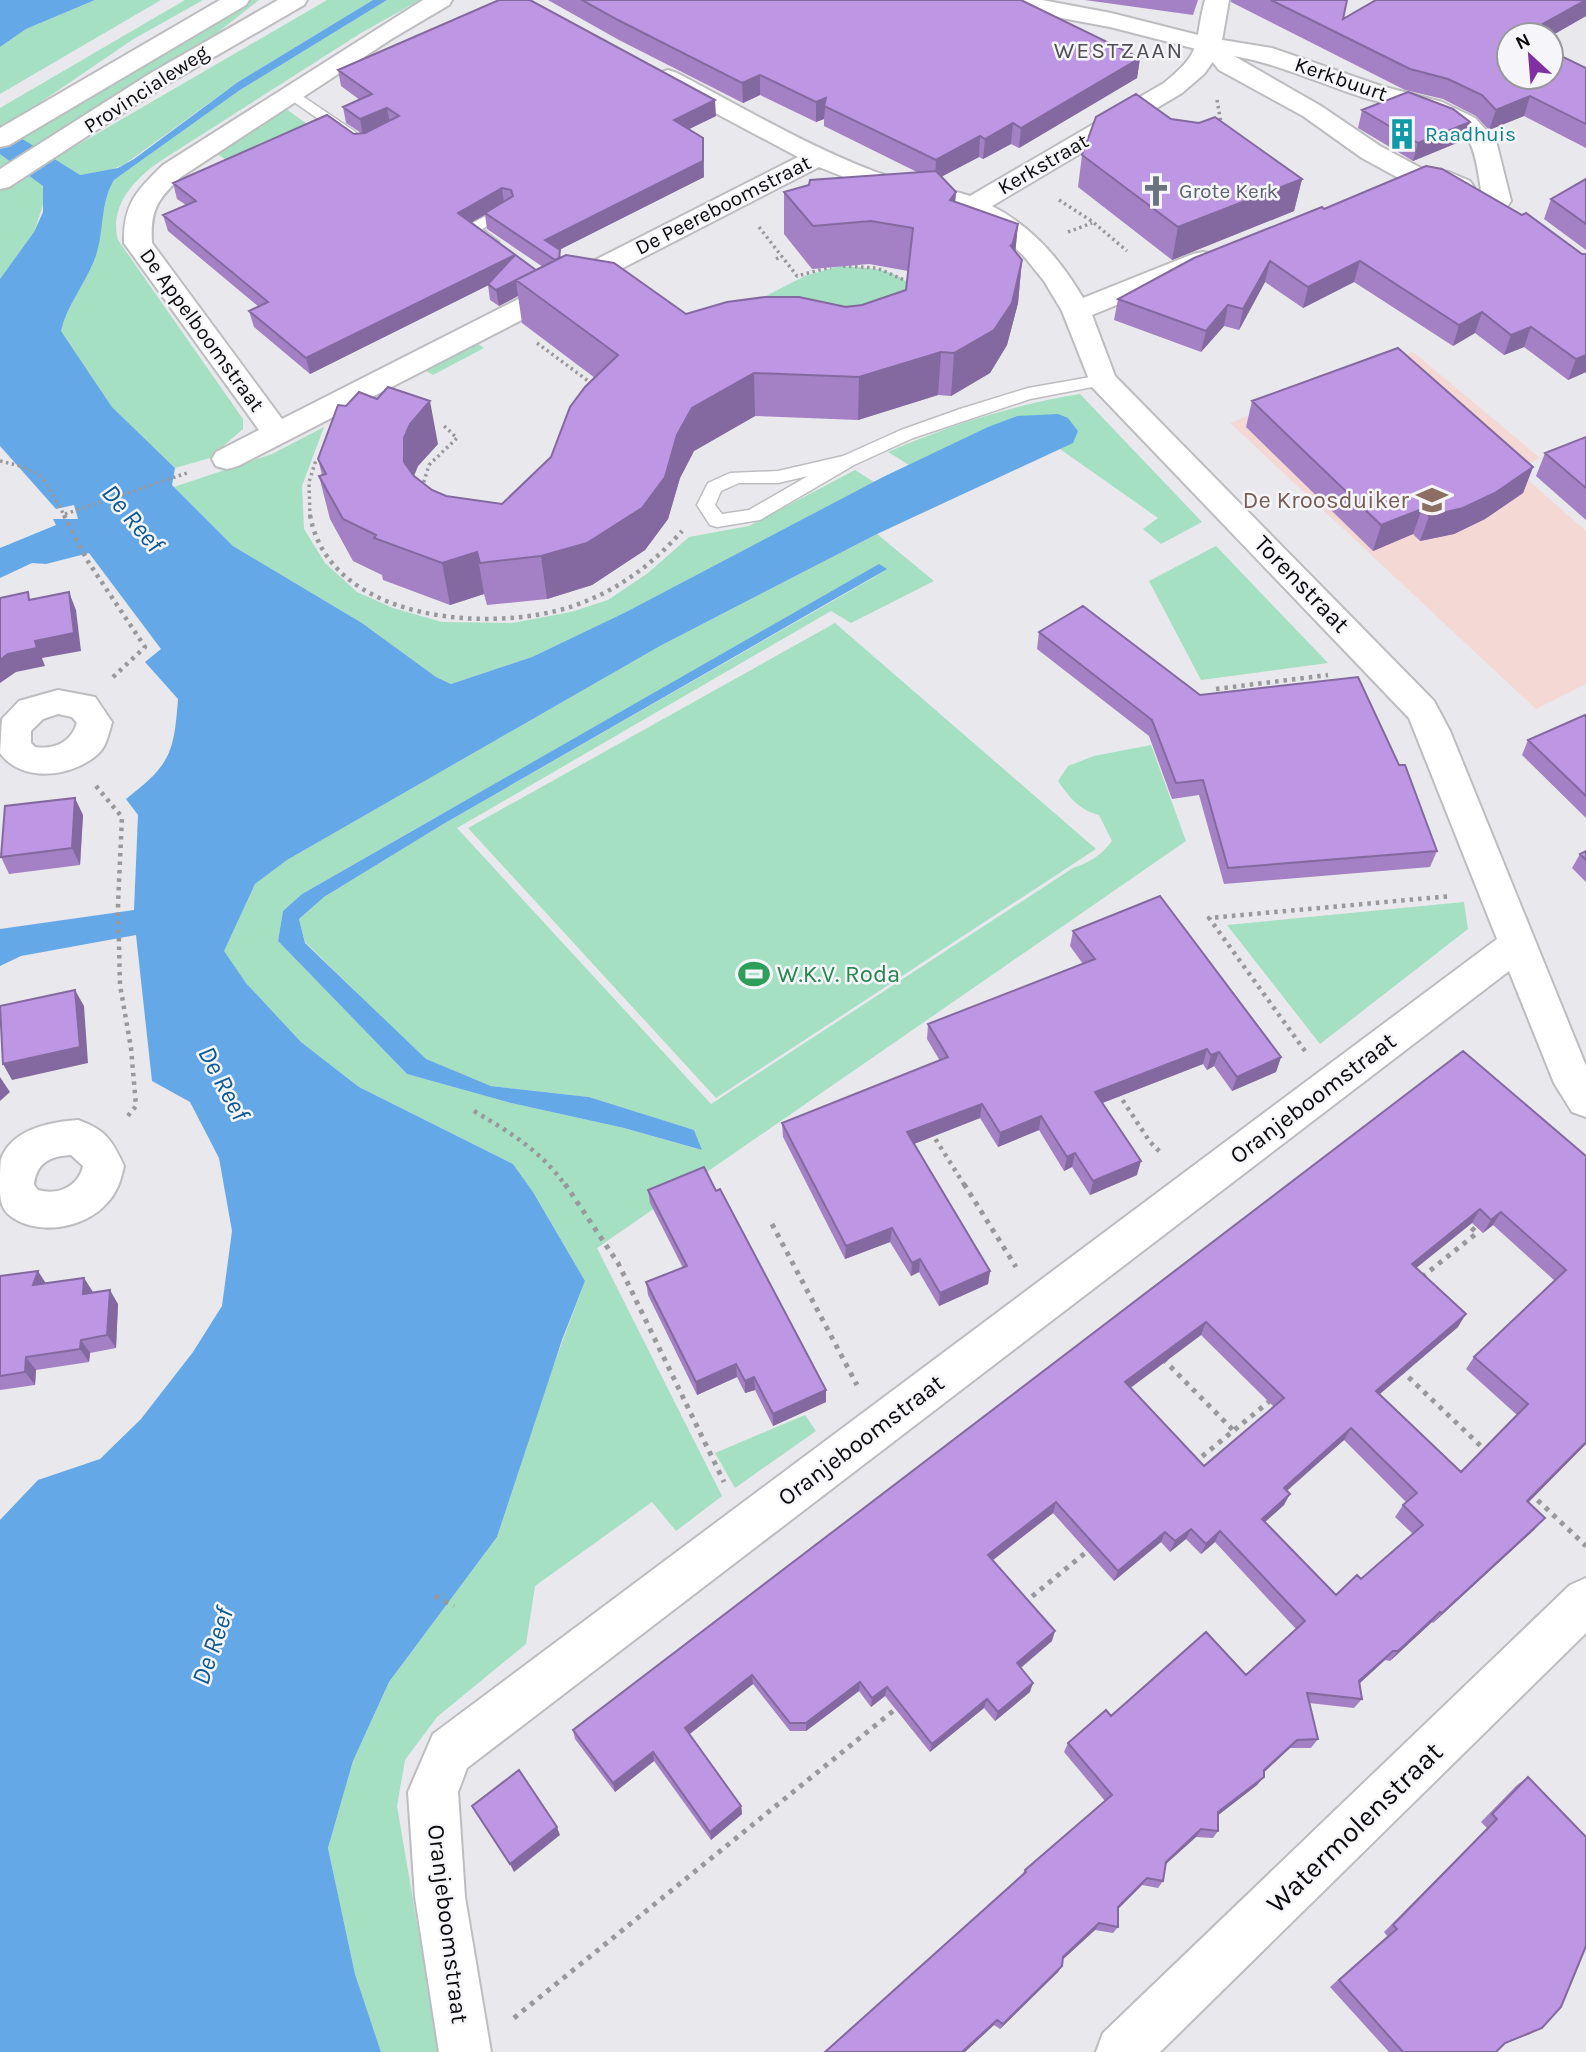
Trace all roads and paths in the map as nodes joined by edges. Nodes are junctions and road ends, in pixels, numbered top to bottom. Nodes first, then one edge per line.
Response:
1 (237, 0) edge
2 (295, 0) edge
3 (440, 0) edge
4 (1003, 0) edge
5 (1217, 0) edge
6 (1210, 45) junction
7 (644, 66) edge
8 (1246, 73) junction
9 (292, 94) junction
10 (1221, 126) edge
11 (0, 139) edge
12 (362, 144) edge
13 (818, 157) junction
14 (1023, 176) junction
15 (1415, 176) junction
16 (0, 181) edge
17 (1378, 190) edge
18 (1497, 201) junction
19 (972, 206) junction
20 (505, 211) edge
21 (1519, 218) edge
22 (1093, 222) junction
23 (759, 226) dead end
24 (1076, 229) dead end
25 (1228, 250) edge
26 (503, 251) edge
27 (1130, 253) dead end
28 (782, 256) junction
29 (776, 259) dead end
30 (917, 286) edge
31 (1076, 311) junction
32 (533, 340) edge
33 (1102, 380) junction
34 (605, 394) edge
35 (443, 425) dead end
36 (276, 432) junction
37 (318, 456) edge
38 (227, 459) dead end
39 (0, 461) edge
40 (848, 461) junction
41 (183, 475) dead end
42 (425, 496) edge
43 (706, 505) junction
44 (65, 514) junction
45 (1384, 668) junction
46 (115, 676) dead end
47 (1216, 689) dead end
48 (96, 786) dead end
49 (1497, 892) junction
50 (1517, 944) junction
51 (1330, 1086) junction
52 (1114, 1087) edge
53 (1586, 1100) edge
54 (474, 1111) dead end
55 (128, 1116) dead end
56 (925, 1122) edge
57 (1192, 1189) junction
58 (1456, 1214) edge
59 (772, 1224) dead end
60 (1411, 1285) edge
61 (1039, 1305) junction
62 (1157, 1353) edge
63 (1397, 1366) edge
64 (1275, 1397) edge
65 (880, 1425) junction
66 (1234, 1431) junction
67 (1496, 1461) edge
68 (1191, 1466) edge
69 (1526, 1489) edge
70 (747, 1526) junction
71 (1094, 1546) edge
72 (1586, 1546) edge
73 (435, 1596) dead end
74 (1586, 1601) edge
75 (454, 1606) dead end
76 (1020, 1607) edge
77 (902, 1704) edge
78 (507, 2024) dead end
79 (465, 2052) edge
80 (1122, 2052) edge

1 - 11 street, Provincialeweg
2 - 16 street, Provincialeweg
3 - 9 street, De Appelboomstraat
4 - 6 street, Kerkbuurt
5 - 6 street
6 - 8 street, Kerkbuurt
6 - 14 street, Kerkstraat
6 - 18 street, Kerkbuurt
7 - 13 street
8 - 10 path
8 - 15 street, Kerkbuurt
9 - 12 lane
9 - 36 street, De Appelboomstraat
13 - 19 street, De Peereboomstraat
13 - 36 street, De Peereboomstraat
14 - 19 street, Kerkstraat
14 - 22 path
15 - 17 street
15 - 18 street, Kerkbuurt
18 - 21 street, Kerkbuurt
19 - 31 street, De Peereboomstraat
20 - 26 lane
22 - 24 path
22 - 27 path
23 - 28 path
25 - 31 street
28 - 29 path
28 - 30 path
31 - 33 street, Torenstraat
32 - 34 path
33 - 40 lane
33 - 45 street, Torenstraat
35 - 42 path
36 - 38 street, De Peereboomstraat
37 - 43 path
39 - 44 path
40 - 43 lane
40 - 43 lane
41 - 44 path
44 - 46 path
45 - 47 path
45 - 49 street, Torenstraat
48 - 55 path
49 - 50 street, Torenstraat
49 - 51 path
50 - 51 street, Oranjeboomstraat
50 - 53 street, Torenstraat
51 - 57 street, Oranjeboomstraat
52 - 57 path
54 - 70 path
56 - 61 path
57 - 61 street, Oranjeboomstraat
58 - 60 path
59 - 65 path
61 - 65 street, Oranjeboomstraat
62 - 66 path
63 - 67 path
64 - 66 path
65 - 70 street, Oranjeboomstraat
66 - 68 path
69 - 72 path
70 - 79 street, Oranjeboomstraat
71 - 76 path
73 - 75 path
74 - 80 street, Watermolenstraat
77 - 78 path

